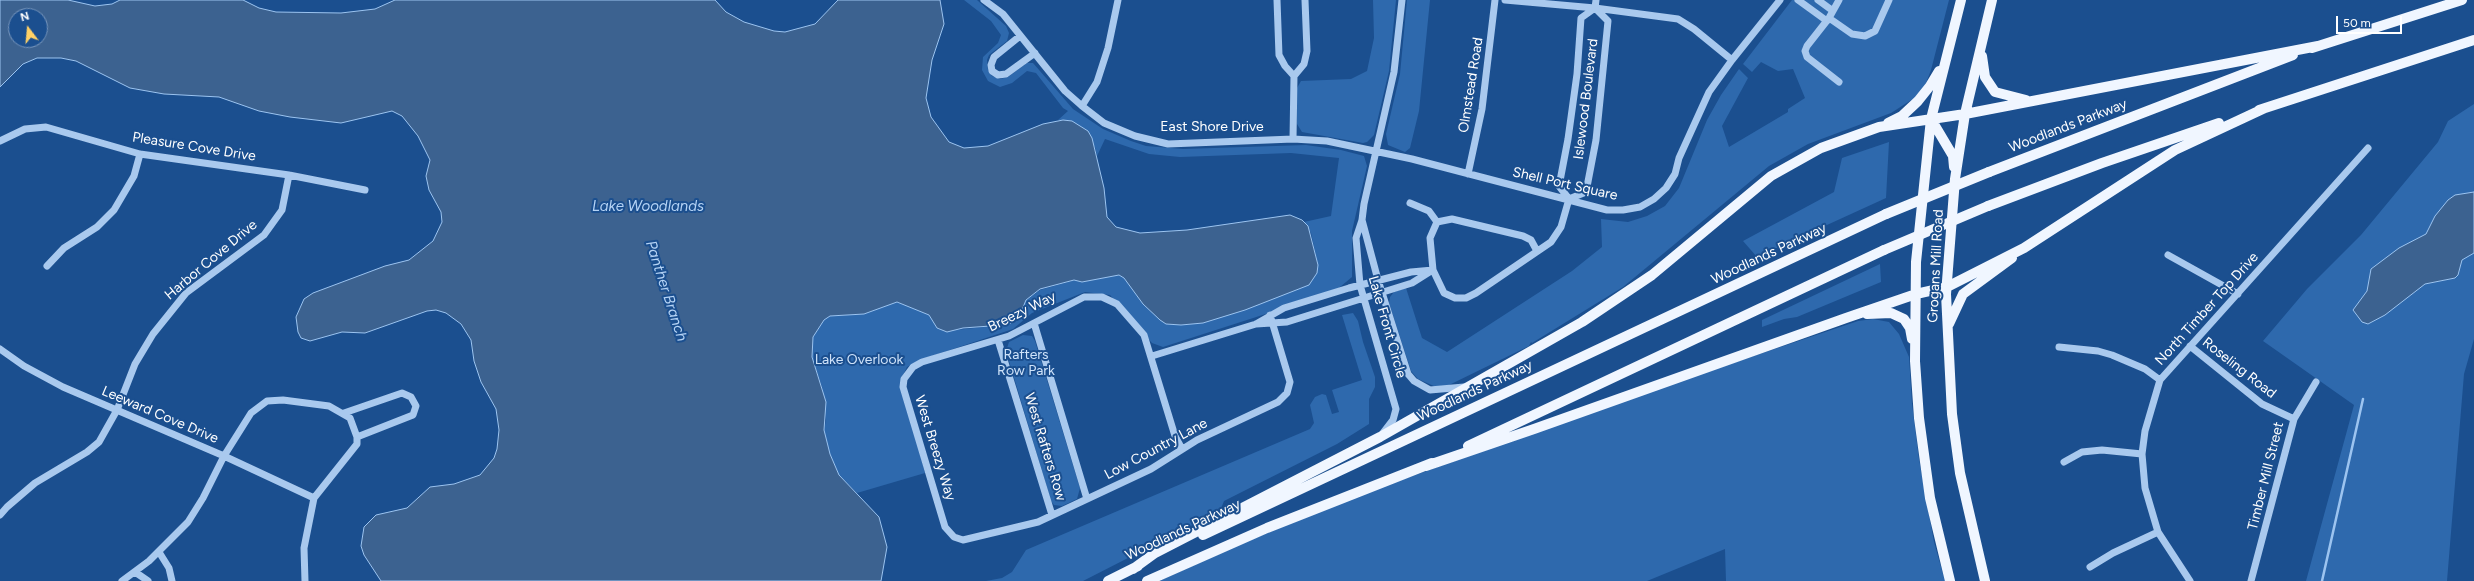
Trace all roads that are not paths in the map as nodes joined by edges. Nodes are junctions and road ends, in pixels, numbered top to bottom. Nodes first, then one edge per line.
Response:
1 (984, 0) edge
2 (1118, 0) edge
3 (1277, 0) edge
4 (1305, 0) edge
5 (1402, 0) edge
6 (1495, 0) edge
7 (1505, 0) edge
8 (1596, 0) edge
9 (1780, 0) edge
10 (1798, 0) edge
11 (1818, 0) edge
12 (1839, 0) edge
13 (1889, 0) edge
14 (1961, 0) edge
15 (1992, 0) edge
16 (2462, 0) edge
17 (1595, 8) junction
18 (1833, 11) junction
19 (1828, 19) junction
20 (1020, 36) junction
21 (2474, 40) edge
22 (2318, 46) junction
23 (1981, 48) junction
24 (1035, 53) junction
25 (1946, 55) junction
26 (1732, 60) junction
27 (1294, 76) junction
28 (1839, 82) dead end
29 (2032, 101) junction
30 (1082, 106) junction
31 (2265, 108) junction
32 (1965, 114) junction
33 (1931, 120) junction
34 (1879, 128) junction
35 (1293, 139) junction
36 (0, 141) edge
37 (2368, 148) dead end
38 (1376, 152) junction
39 (140, 154) junction
40 (1468, 174) junction
41 (289, 175) junction
42 (1955, 179) junction
43 (365, 190) dead end
44 (1569, 199) junction
45 (1410, 203) dead end
46 (1362, 220) junction
47 (1437, 222) junction
48 (2024, 248) junction
49 (1536, 251) junction
50 (2168, 255) dead end
51 (47, 266) dead end
52 (1433, 270) junction
53 (1378, 280) junction
54 (1360, 285) junction
55 (1947, 287) junction
56 (1382, 292) junction
57 (1916, 294) junction
58 (2238, 294) junction
59 (1364, 298) junction
60 (1270, 315) junction
61 (1846, 318) junction
62 (1034, 323) junction
63 (1256, 324) junction
64 (1272, 324) junction
65 (1947, 328) junction
66 (998, 340) junction
67 (2190, 346) junction
68 (2059, 347) dead end
69 (0, 350) edge
70 (1152, 356) junction
71 (1916, 361) junction
72 (913, 367) joint
73 (2160, 380) junction
74 (2316, 382) dead end
75 (1467, 386) junction
76 (117, 410) junction
77 (344, 413) junction
78 (2294, 419) junction
79 (357, 437) junction
80 (1380, 437) junction
81 (1182, 449) junction
82 (2142, 454) junction
83 (224, 456) junction
84 (2064, 462) dead end
85 (1426, 466) junction
86 (314, 498) junction
87 (1087, 499) junction
88 (0, 515) edge
89 (1052, 515) junction
90 (2158, 532) junction
91 (954, 537) joint
92 (159, 552) junction
93 (2090, 567) dead end
94 (1134, 568) junction
95 (135, 572) junction
96 (122, 581) edge
97 (148, 581) edge
98 (172, 581) edge
99 (304, 581) edge
100 (1108, 581) edge
101 (1147, 581) edge
102 (1950, 581) edge
103 (1985, 581) edge
104 (2190, 581) edge
105 (2251, 581) edge

1 - 20 street, East Shore Drive
2 - 30 street
3 - 27 street
4 - 27 street
5 - 38 street, Lake Front Circle
6 - 40 street, Olmstead Road
7 - 17 street
8 - 17 street
9 - 26 street, Shell Port Square
10 - 19 street
11 - 18 street
12 - 18 street
13 - 19 street
14 - 25 main road, Grogans Mill Road
15 - 23 main road, Grogans Mill Road
16 - 22 main road, Woodlands Parkway
17 - 26 street
17 - 44 street, Islewood Boulevard
17 - 44 street, Islewood Boulevard
18 - 19 street
19 - 28 street
20 - 24 street, East Shore Drive
20 - 24 street
21 - 31 main road
22 - 29 main road
22 - 94 main road, Woodlands Parkway, bridge
23 - 29 main road
23 - 32 main road, Grogans Mill Road
24 - 30 street, East Shore Drive
25 - 33 main road, Grogans Mill Road
25 - 34 main road
26 - 44 street, Shell Port Square
27 - 35 street
29 - 32 main road
30 - 35 street, East Shore Drive
31 - 48 main road
31 - 85 main road, bridge
32 - 33 main road
32 - 42 main road, Grogans Mill Road
33 - 34 main road
33 - 42 main road
33 - 57 main road, Grogans Mill Road
34 - 75 main road
35 - 38 street, East Shore Drive
36 - 39 street, Pleasure Cove Drive
37 - 58 street, North Timber Top Drive
38 - 40 street, Shell Port Square
38 - 46 street, Lake Front Circle
39 - 41 street, Pleasure Cove Drive
39 - 51 street
40 - 44 street, Shell Port Square
41 - 43 street, Pleasure Cove Drive
41 - 76 street, Harbor Cove Drive
42 - 55 main road, Grogans Mill Road
44 - 49 street
45 - 47 street
46 - 53 street, Lake Front Circle
46 - 54 street, Lake Front Circle
47 - 49 street
47 - 52 street
48 - 55 main road
48 - 65 main road
49 - 52 street
50 - 58 street
52 - 53 street
52 - 56 street
53 - 54 street
53 - 56 street, Lake Front Circle
54 - 59 street, Lake Front Circle
54 - 60 street
55 - 57 main road
55 - 65 main road, Grogans Mill Road
56 - 59 street
56 - 75 street, Lake Front Circle
57 - 61 main road
57 - 71 main road, Grogans Mill Road
58 - 67 street, North Timber Top Drive
59 - 64 street
59 - 80 street, Lake Front Circle
60 - 63 street
60 - 64 street, Low Country Lane
61 - 71 main road
61 - 85 main road
62 - 66 street, Breezy Way
62 - 70 street, Breezy Way
62 - 87 street
63 - 64 street
63 - 70 street
64 - 81 street, Low Country Lane
65 - 103 main road, Grogans Mill Road
66 - 72 street, Breezy Way
66 - 89 street, West Rafters Row
67 - 73 street, North Timber Top Drive
67 - 78 street, Roseling Road
68 - 73 street
69 - 76 street, Leeward Cove Drive
70 - 81 street
71 - 102 main road, Grogans Mill Road
72 - 91 street, West Breezy Way
73 - 82 street, North Timber Top Drive
74 - 78 street, Timber Mill Street
75 - 80 main road
76 - 83 street, Leeward Cove Drive
76 - 88 street, Harbor Cove Drive
77 - 79 street
77 - 79 street
77 - 83 street
78 - 105 street, Timber Mill Street
79 - 86 street
80 - 94 main road
81 - 87 street, Low Country Lane
82 - 84 street
82 - 90 street, North Timber Top Drive
83 - 86 street, Leeward Cove Drive
83 - 92 street
85 - 101 main road
86 - 99 street
87 - 89 street, Low Country Lane
89 - 91 street, Low Country Lane
90 - 93 street
90 - 104 street, North Timber Top Drive
92 - 95 street
92 - 98 street
94 - 100 main road, Woodlands Parkway
95 - 96 street
95 - 97 street

